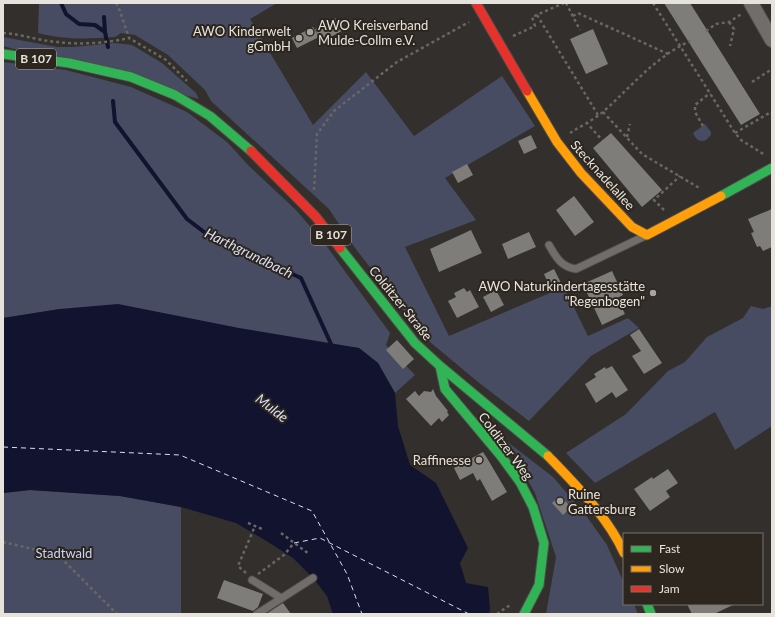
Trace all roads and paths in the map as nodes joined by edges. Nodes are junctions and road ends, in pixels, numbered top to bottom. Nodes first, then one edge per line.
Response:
1 (116, 3) edge
2 (476, 3) edge
3 (565, 3) edge
4 (653, 3) edge
5 (752, 4) edge
6 (482, 14) junction
7 (537, 15) junction
8 (573, 16) junction
9 (729, 22) junction
10 (580, 30) dead end
11 (706, 31) dead end
12 (3, 33) edge
13 (129, 38) junction
14 (772, 40) edge
15 (690, 42) dead end
16 (500, 45) junction
17 (680, 46) junction
18 (730, 46) dead end
19 (3, 54) edge
20 (668, 54) junction
21 (772, 69) edge
22 (188, 82) dead end
23 (752, 82) dead end
24 (710, 93) junction
25 (603, 112) junction
26 (772, 113) edge
27 (598, 115) junction
28 (586, 122) junction
29 (630, 124) dead end
30 (702, 126) dead end
31 (735, 133) junction
32 (626, 138) junction
33 (602, 140) dead end
34 (557, 142) junction
35 (771, 163) edge
36 (680, 176) junction
37 (702, 190) dead end
38 (667, 213) dead end
39 (316, 217) junction
40 (647, 235) junction
41 (549, 245) dead end
42 (440, 366) junction
43 (248, 523) dead end
44 (254, 526) junction
45 (262, 529) dead end
46 (281, 533) dead end
47 (3, 542) edge
48 (294, 543) junction
49 (623, 552) edge
50 (309, 554) dead end
51 (313, 578) dead end
52 (252, 580) junction
53 (281, 598) junction
54 (117, 614) edge
55 (257, 614) edge
56 (524, 614) edge

1 - 13 path
2 - 6 main road, Stecknadelallee
3 - 7 path
3 - 8 path
4 - 17 path
5 - 9 path
5 - 14 street
6 - 16 main road, Stecknadelallee
6 - 39 path
7 - 16 path
7 - 27 path
8 - 10 path
8 - 20 path
9 - 11 path
9 - 18 path
12 - 13 path
13 - 22 path
15 - 17 path
16 - 34 main road, Stecknadelallee
17 - 20 path
17 - 24 path
19 - 39 main road, Colditzer Straße / B 107
20 - 25 path
21 - 23 path
24 - 30 path
24 - 31 path
25 - 27 path
25 - 32 path
26 - 31 path
27 - 28 path
28 - 33 path
28 - 34 path
29 - 32 path
31 - 35 path
32 - 36 path
34 - 40 main road, Stecknadelallee
35 - 40 main road
36 - 37 path
36 - 38 path
39 - 42 main road, Colditzer Straße / B 107
40 - 41 lane
42 - 49 main road, Colditzer Straße / B 107
42 - 56 main road, Colditzer Weg
43 - 44 path
44 - 45 path
44 - 52 path
46 - 48 path
47 - 54 path
48 - 50 path
48 - 52 path
51 - 53 lane
52 - 53 lane
53 - 55 lane

